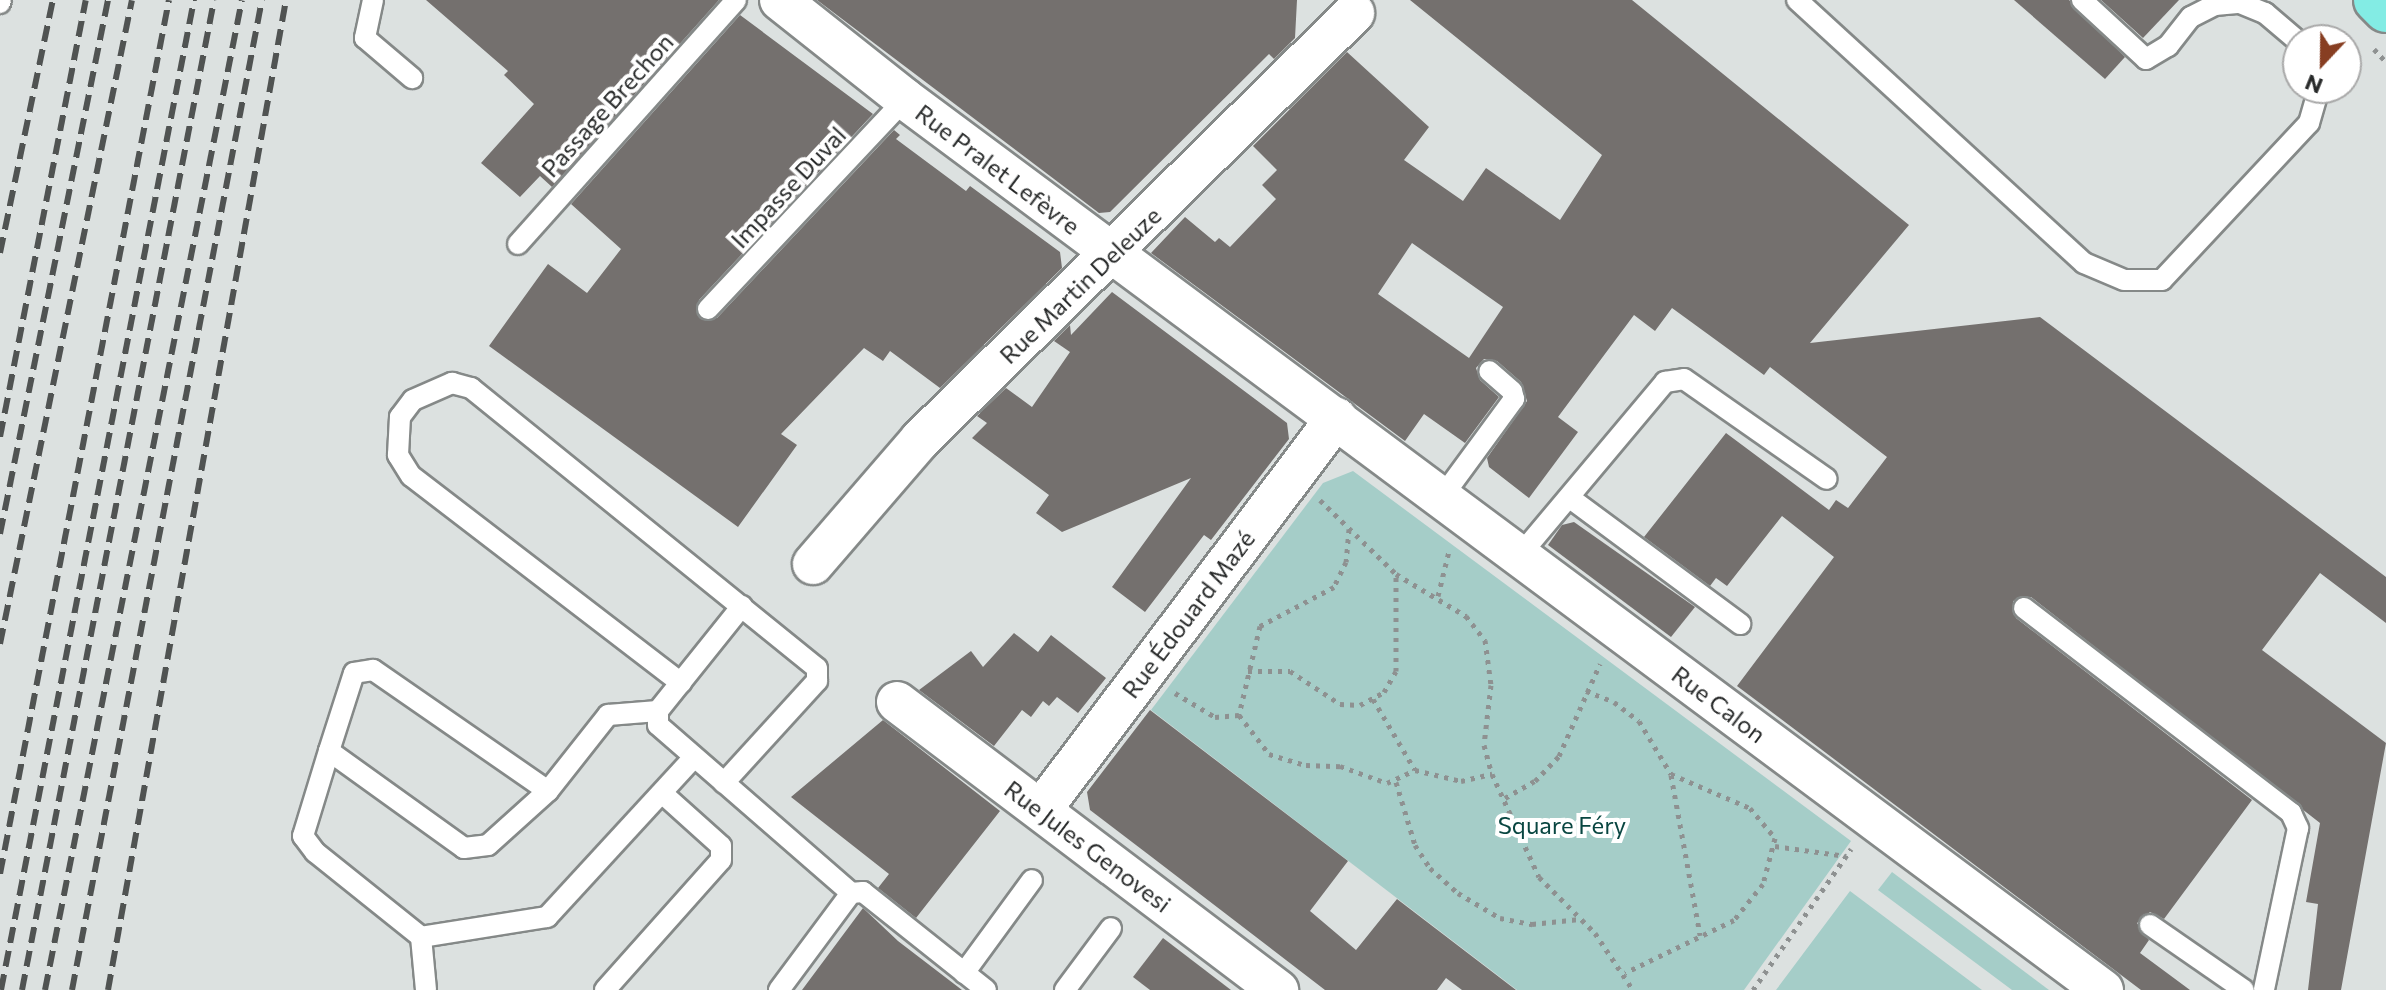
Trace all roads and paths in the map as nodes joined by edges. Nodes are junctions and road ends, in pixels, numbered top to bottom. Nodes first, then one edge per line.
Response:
1 (373, 0) edge
2 (736, 0) edge
3 (780, 0) edge
4 (1797, 0) edge
5 (2082, 0) edge
6 (2376, 0) edge
7 (2386, 10) edge
8 (1359, 16) edge
9 (2282, 27) edge
10 (412, 78) dead end
11 (905, 99) junction
12 (2314, 104) edge
13 (518, 244) dead end
14 (1113, 254) junction
15 (708, 309) dead end
16 (1489, 371) dead end
17 (1336, 418) junction
18 (1291, 478) junction
19 (1827, 479) dead end
20 (1442, 497) junction
21 (1570, 498) junction
22 (1348, 528) junction
23 (1520, 555) junction
24 (813, 564) dead end
25 (1396, 574) junction
26 (742, 606) junction
27 (2024, 608) dead end
28 (1740, 624) dead end
29 (1627, 636) junction
30 (1248, 671) junction
31 (681, 683) junction
32 (1586, 691) junction
33 (1373, 699) junction
34 (1184, 700) dead end
35 (897, 702) dead end
36 (658, 711) junction
37 (1239, 715) junction
38 (329, 751) junction
39 (694, 757) junction
40 (1415, 770) junction
41 (1492, 774) junction
42 (1671, 774) junction
43 (1396, 782) junction
44 (724, 783) junction
45 (548, 791) junction
46 (663, 794) junction
47 (1505, 798) junction
48 (1041, 810) junction
49 (1872, 819) junction
50 (1775, 846) junction
51 (1846, 856) junction
52 (1032, 880) dead end
53 (851, 893) junction
54 (1580, 919) junction
55 (2150, 925) dead end
56 (1111, 928) dead end
57 (1700, 935) junction
58 (421, 937) junction
59 (964, 973) junction
60 (1625, 973) junction
61 (426, 990) edge
62 (605, 990) edge
63 (779, 990) edge
64 (986, 990) edge
65 (1065, 990) edge
66 (1278, 990) edge
67 (1633, 990) edge
68 (1753, 990) edge
69 (2103, 990) edge
70 (2244, 990) edge
71 (2264, 990) edge

1 - 10 lane
2 - 13 lane, Passage Brechon
3 - 11 street, Rue Pralet Lefèvre
4 - 12 lane
5 - 9 lane
6 - 7 main road
8 - 14 street, Rue Martin Deleuze
11 - 14 street, Rue Pralet Lefèvre
11 - 15 lane, Impasse Duval
14 - 17 street, Rue Pralet Lefèvre
14 - 24 street, Rue Martin Deleuze
16 - 20 lane
17 - 18 street, Rue Édouard Mazé
17 - 20 street, Rue Calon
18 - 22 path
18 - 48 street, Rue Édouard Mazé
19 - 21 lane
20 - 23 street, Rue Calon
21 - 23 lane
21 - 28 lane
22 - 25 path
22 - 30 path
23 - 29 street, Rue Calon
25 - 33 path
25 - 41 path
26 - 31 lane
26 - 31 lane
26 - 44 lane
27 - 71 lane
29 - 32 path
29 - 49 street, Rue Calon
30 - 33 path
30 - 37 path
31 - 36 lane
32 - 42 path
32 - 47 path
33 - 40 path
34 - 37 path
35 - 48 street, Rue Jules Genovesi
36 - 39 lane
36 - 45 lane
37 - 43 path
38 - 45 lane
38 - 45 lane
38 - 58 lane
39 - 44 lane
39 - 46 lane
40 - 41 path
40 - 43 path
41 - 47 path
42 - 50 path
42 - 57 path
43 - 54 path
44 - 53 lane
46 - 58 lane
46 - 62 lane
47 - 54 path
48 - 66 street, Rue Jules Genovesi
49 - 51 path
49 - 69 street, Rue Calon
50 - 51 path
50 - 57 path
51 - 68 path
52 - 59 lane
53 - 59 lane
53 - 63 lane
54 - 60 path
55 - 70 lane
56 - 65 lane
57 - 60 path
58 - 61 lane
59 - 64 lane
60 - 67 path

